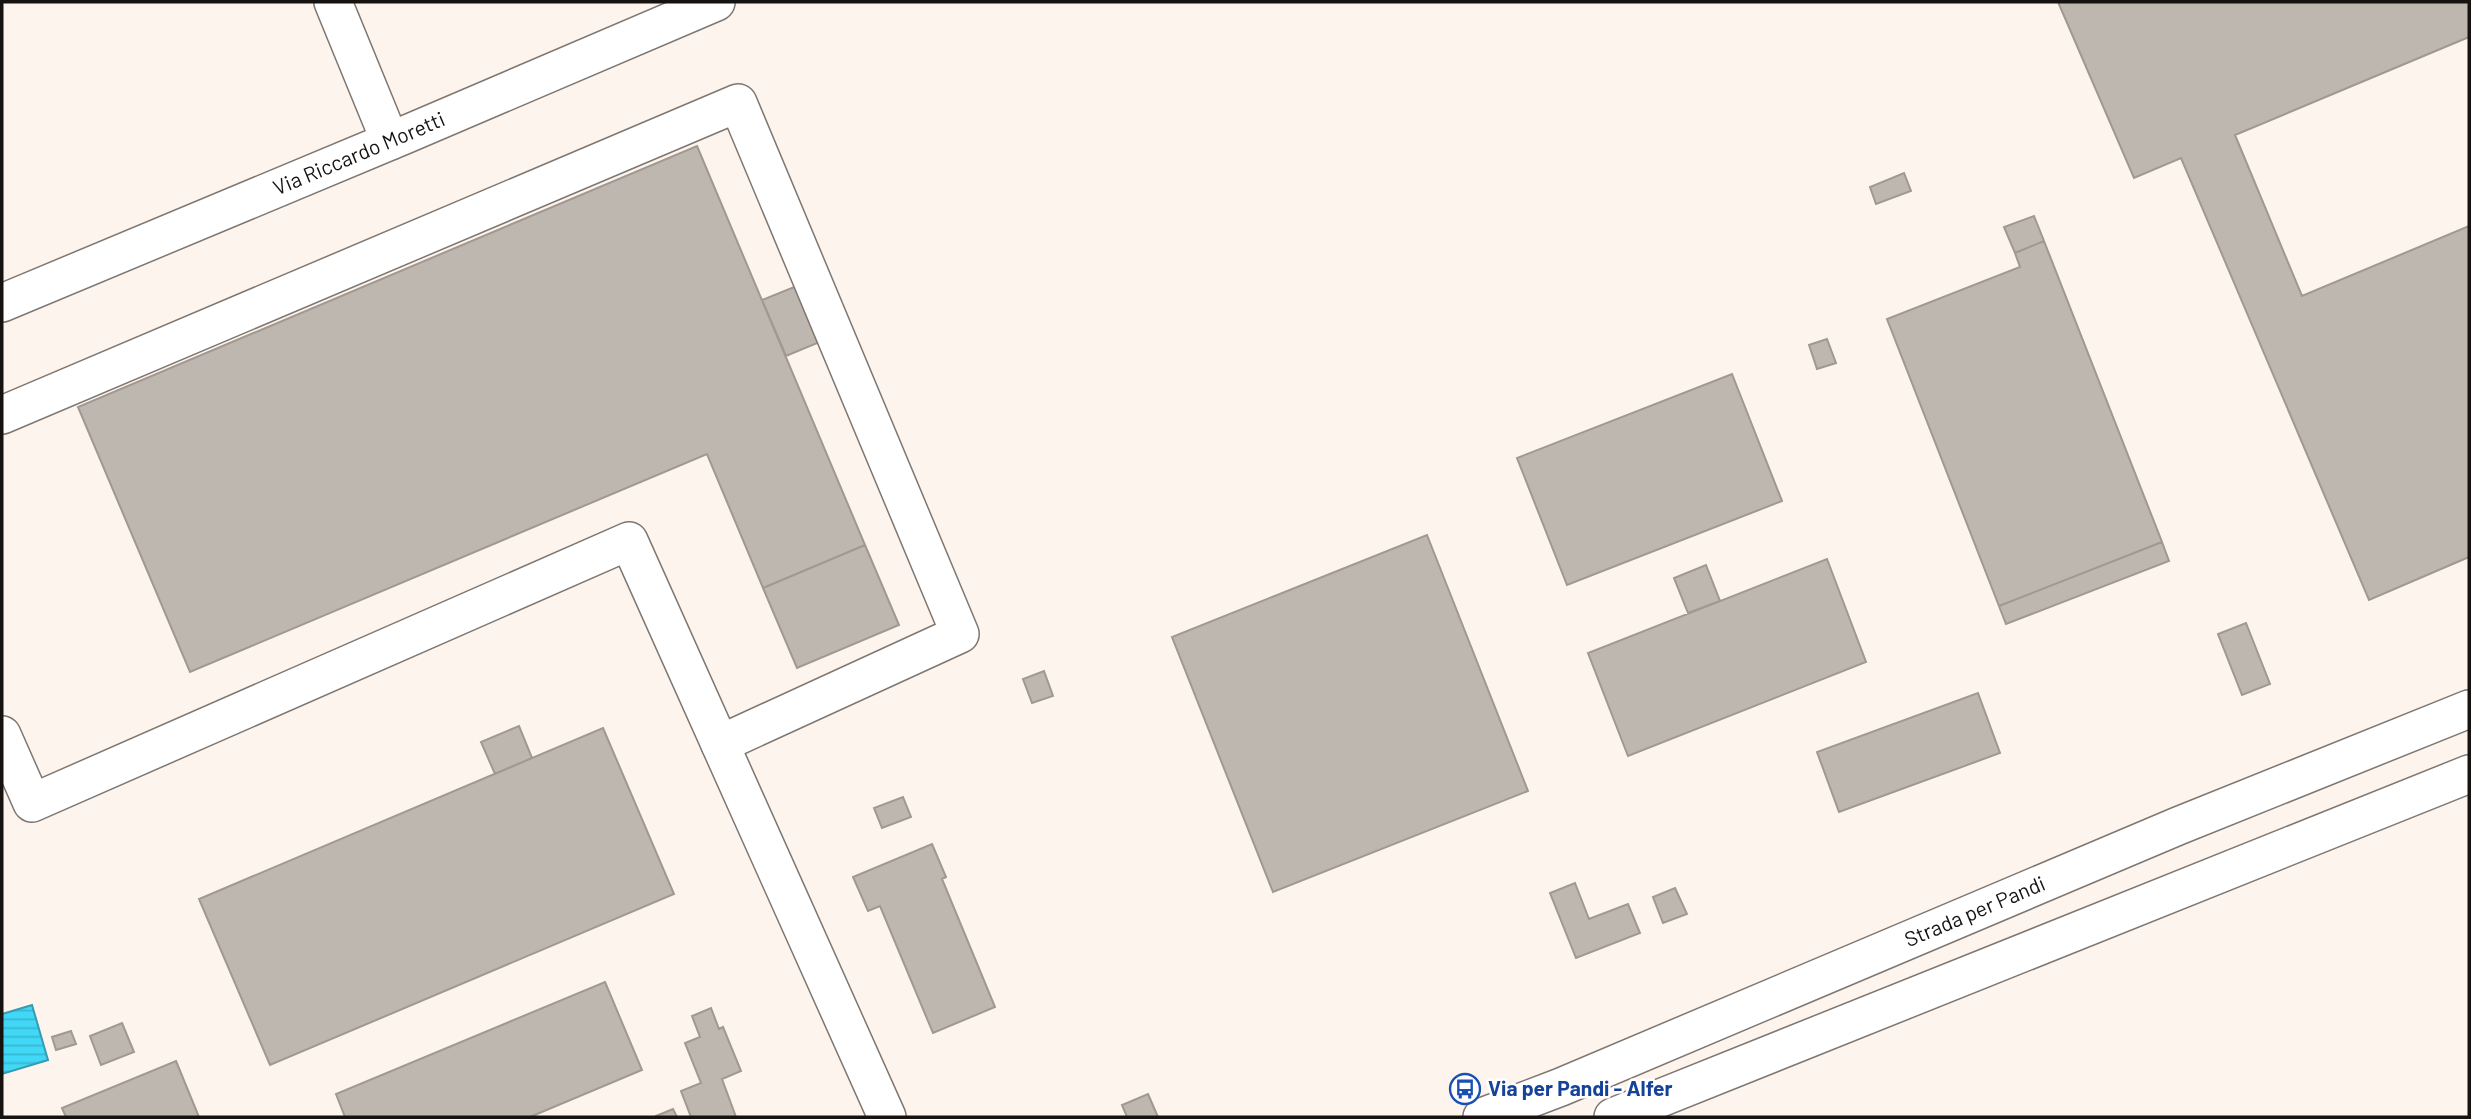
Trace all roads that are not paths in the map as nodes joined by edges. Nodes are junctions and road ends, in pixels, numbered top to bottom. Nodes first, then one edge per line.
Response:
1 (333, 2) edge
2 (716, 2) edge
3 (390, 141) junction
4 (2, 303) edge
5 (2, 415) edge
6 (2469, 709) edge
7 (2, 735) edge
8 (720, 744) junction
9 (2469, 774) edge
10 (887, 1117) edge
11 (1482, 1117) edge
12 (1614, 1117) edge

1 - 3 street
2 - 3 street, Via Riccardo Moretti
3 - 4 street, Via Riccardo Moretti
5 - 8 street
6 - 11 street, Strada per Pandi
7 - 8 street
8 - 10 street
9 - 12 street

